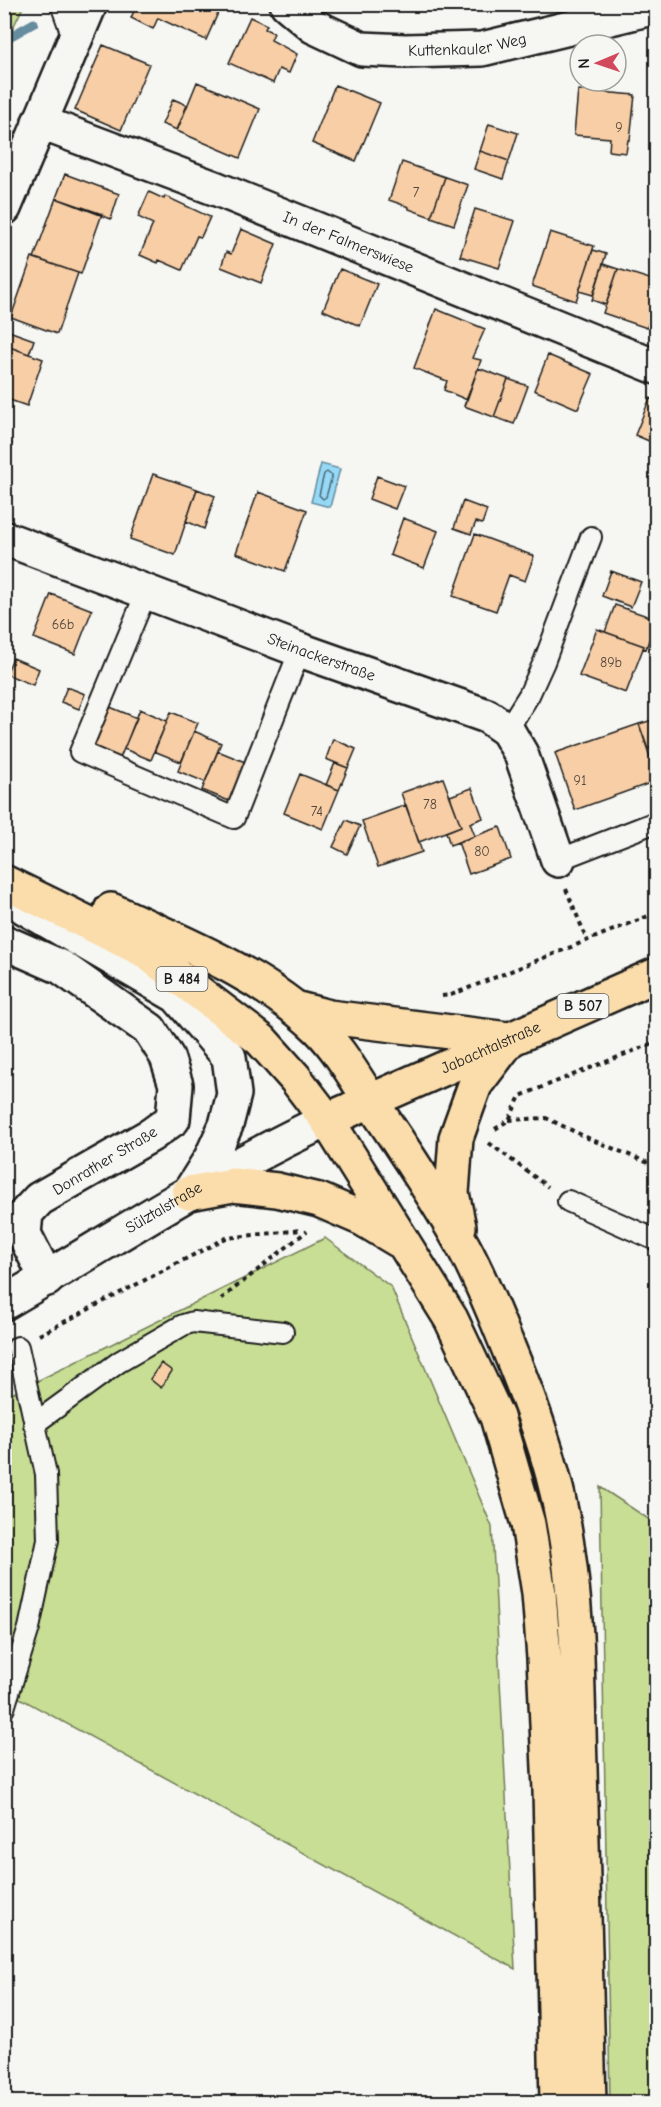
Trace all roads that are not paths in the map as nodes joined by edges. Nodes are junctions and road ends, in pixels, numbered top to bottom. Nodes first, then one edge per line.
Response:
1 (61, 4) edge
2 (90, 4) edge
3 (287, 4) edge
4 (657, 7) edge
5 (74, 40) junction
6 (39, 122) junction
7 (4, 208) edge
8 (657, 367) edge
9 (591, 537) dead end
10 (4, 538) edge
11 (146, 593) junction
12 (300, 650) junction
13 (507, 730) junction
14 (657, 822) edge
15 (558, 860) joint
16 (4, 862) edge
17 (4, 882) edge
18 (4, 897) edge
19 (4, 942) edge
20 (657, 975) edge
21 (294, 1008) junction
22 (510, 1039) junction
23 (370, 1100) junction
24 (327, 1120) junction
25 (189, 1193) junction
26 (568, 1201) road end
27 (657, 1240) edge
28 (404, 1244) junction
29 (463, 1247) junction
30 (47, 1279) junction
31 (4, 1304) edge
32 (282, 1332) dead end
33 (18, 1347) road end
34 (34, 1424) junction
35 (4, 1708) edge
36 (557, 2103) edge
37 (589, 2103) edge

1 - 5 lane
2 - 5 street
3 - 4 street, Kuttenkauler Weg
5 - 6 street
6 - 7 street
6 - 8 street, In der Falmerswiese
9 - 13 lane
10 - 11 street, Steinackerstraße
11 - 12 street, Steinackerstraße
11 - 12 lane
12 - 13 street, Steinackerstraße
13 - 15 street, Steinackerstraße
14 - 15 lane
16 - 21 main road, B 484
17 - 24 main road, B 484
18 - 25 street
19 - 30 street, Donrather Straße
20 - 22 main road, Jabachtalstraße / B 507
21 - 22 main road
21 - 23 main road, B 484
22 - 23 main road, Jabachtalstraße / B 507
22 - 29 main road
23 - 24 main road, Jabachtalstraße / B 507
23 - 29 main road
24 - 25 street, Sülztalstraße
24 - 28 main road
25 - 28 main road
25 - 30 street, Sülztalstraße
26 - 27 lane
28 - 36 main road
29 - 37 main road
30 - 31 street, Sülztalstraße
32 - 34 lane
33 - 34 lane
34 - 35 lane

